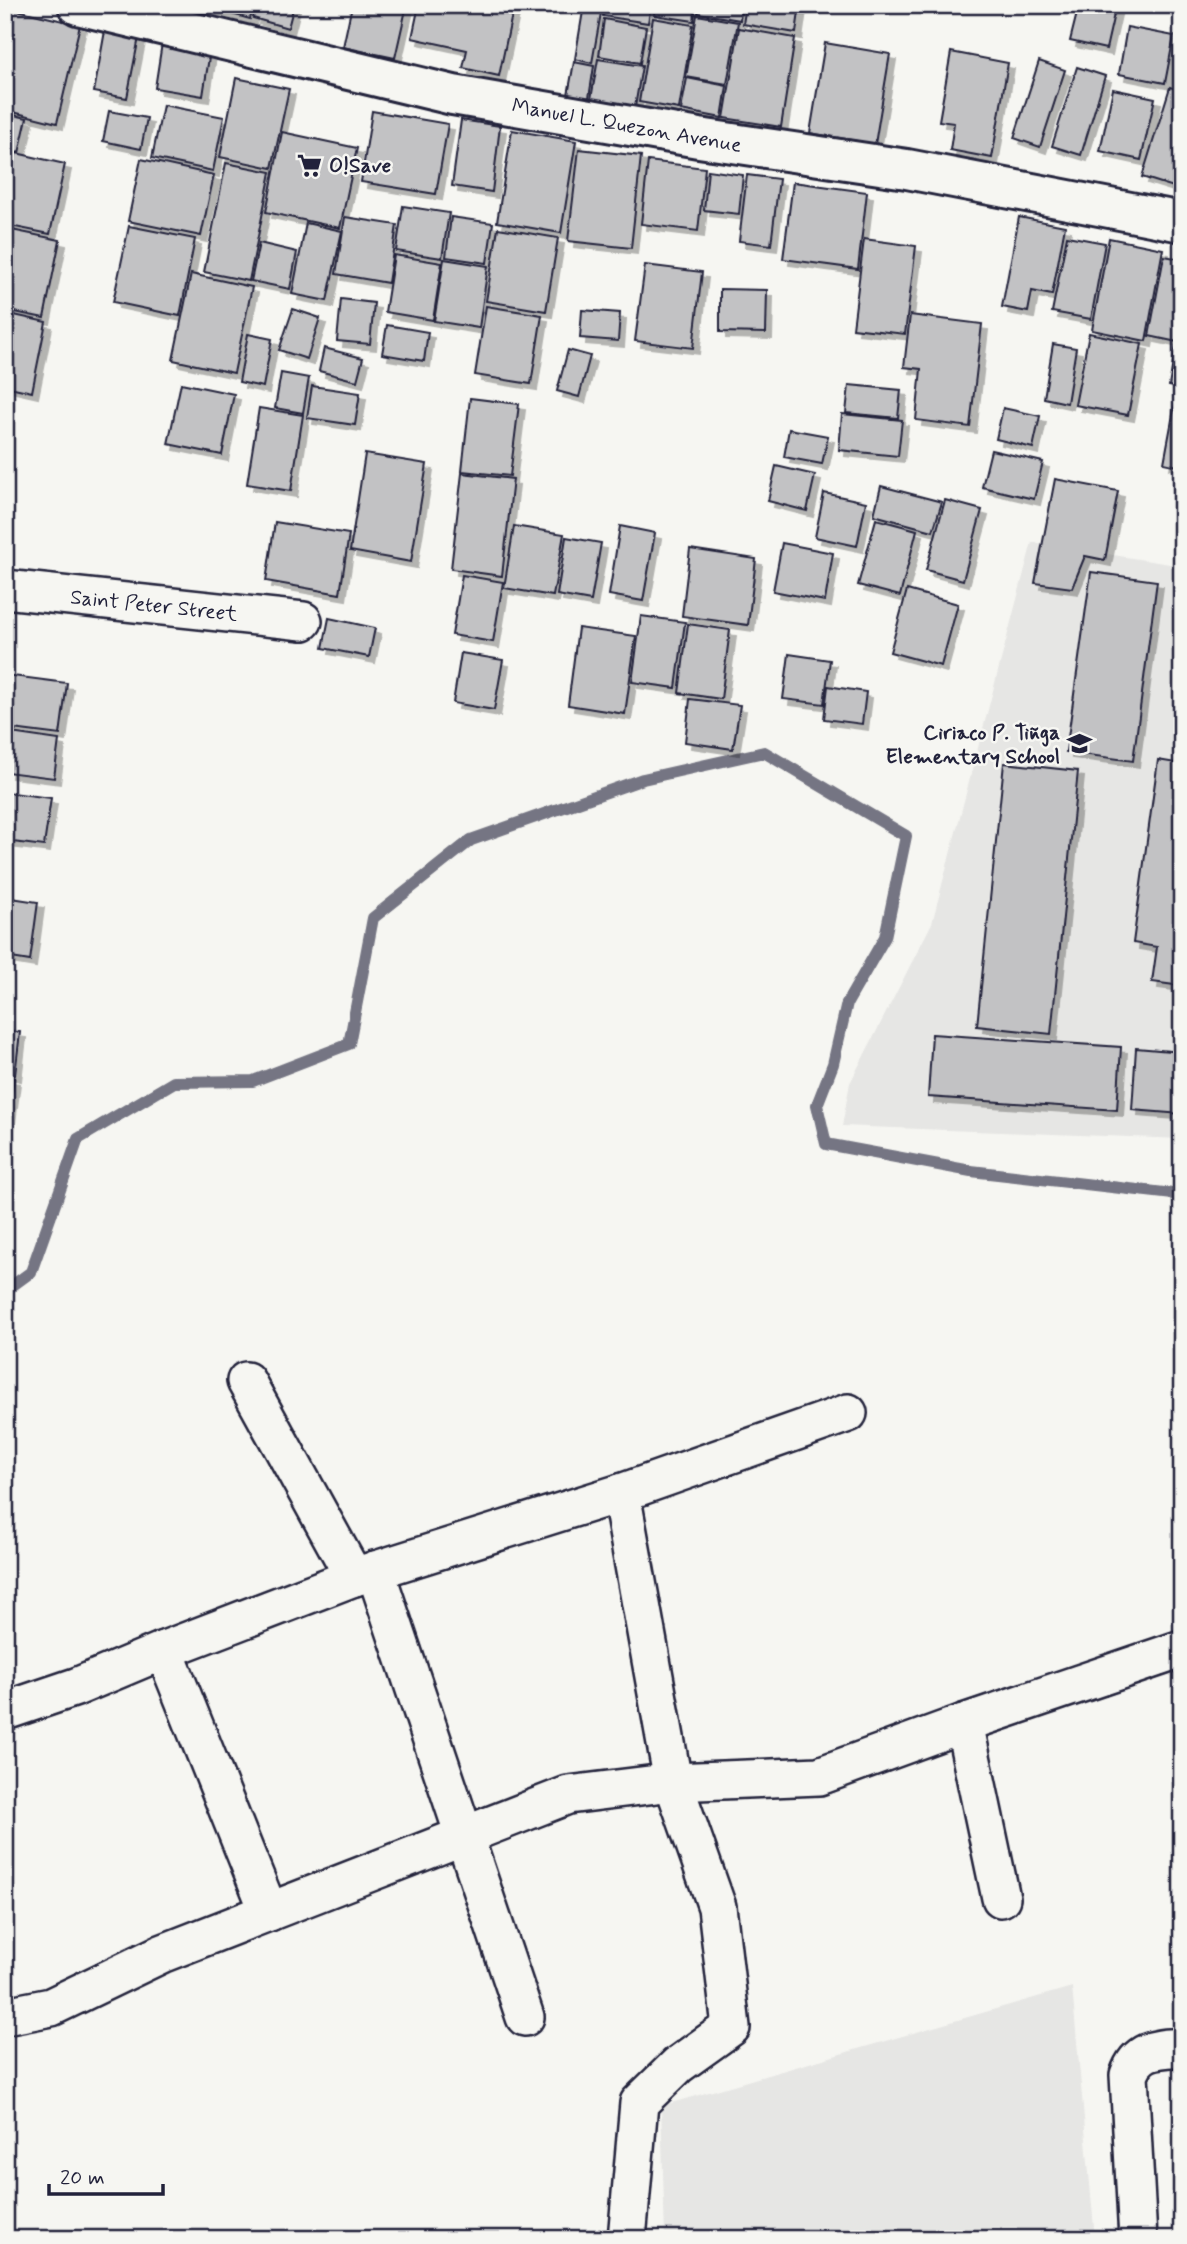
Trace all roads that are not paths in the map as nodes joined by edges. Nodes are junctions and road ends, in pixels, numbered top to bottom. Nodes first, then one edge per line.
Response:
1 (78, 5) edge
2 (1182, 222) edge
3 (5, 589) edge
4 (303, 621) dead end
5 (246, 1381) dead end
6 (848, 1413) dead end
7 (621, 1493) junction
8 (365, 1574) junction
9 (1182, 1649) edge
10 (164, 1650) junction
11 (5, 1711) edge
12 (964, 1723) junction
13 (673, 1782) junction
14 (463, 1836) junction
15 (1001, 1898) dead end
16 (269, 1912) junction
17 (5, 2016) edge
18 (525, 2017) dead end
19 (1182, 2047) edge
20 (627, 2239) edge
21 (1138, 2239) edge

1 - 2 main road, Manuel L. Quezon Avenue
3 - 4 street, Saint Peter Street
5 - 8 street
6 - 7 street
7 - 8 street
7 - 13 street
8 - 10 street
8 - 14 street
9 - 12 street
10 - 11 street
10 - 16 street
12 - 13 street
12 - 15 street
13 - 14 street
13 - 20 street
14 - 16 street
14 - 18 street
16 - 17 street
19 - 21 street

